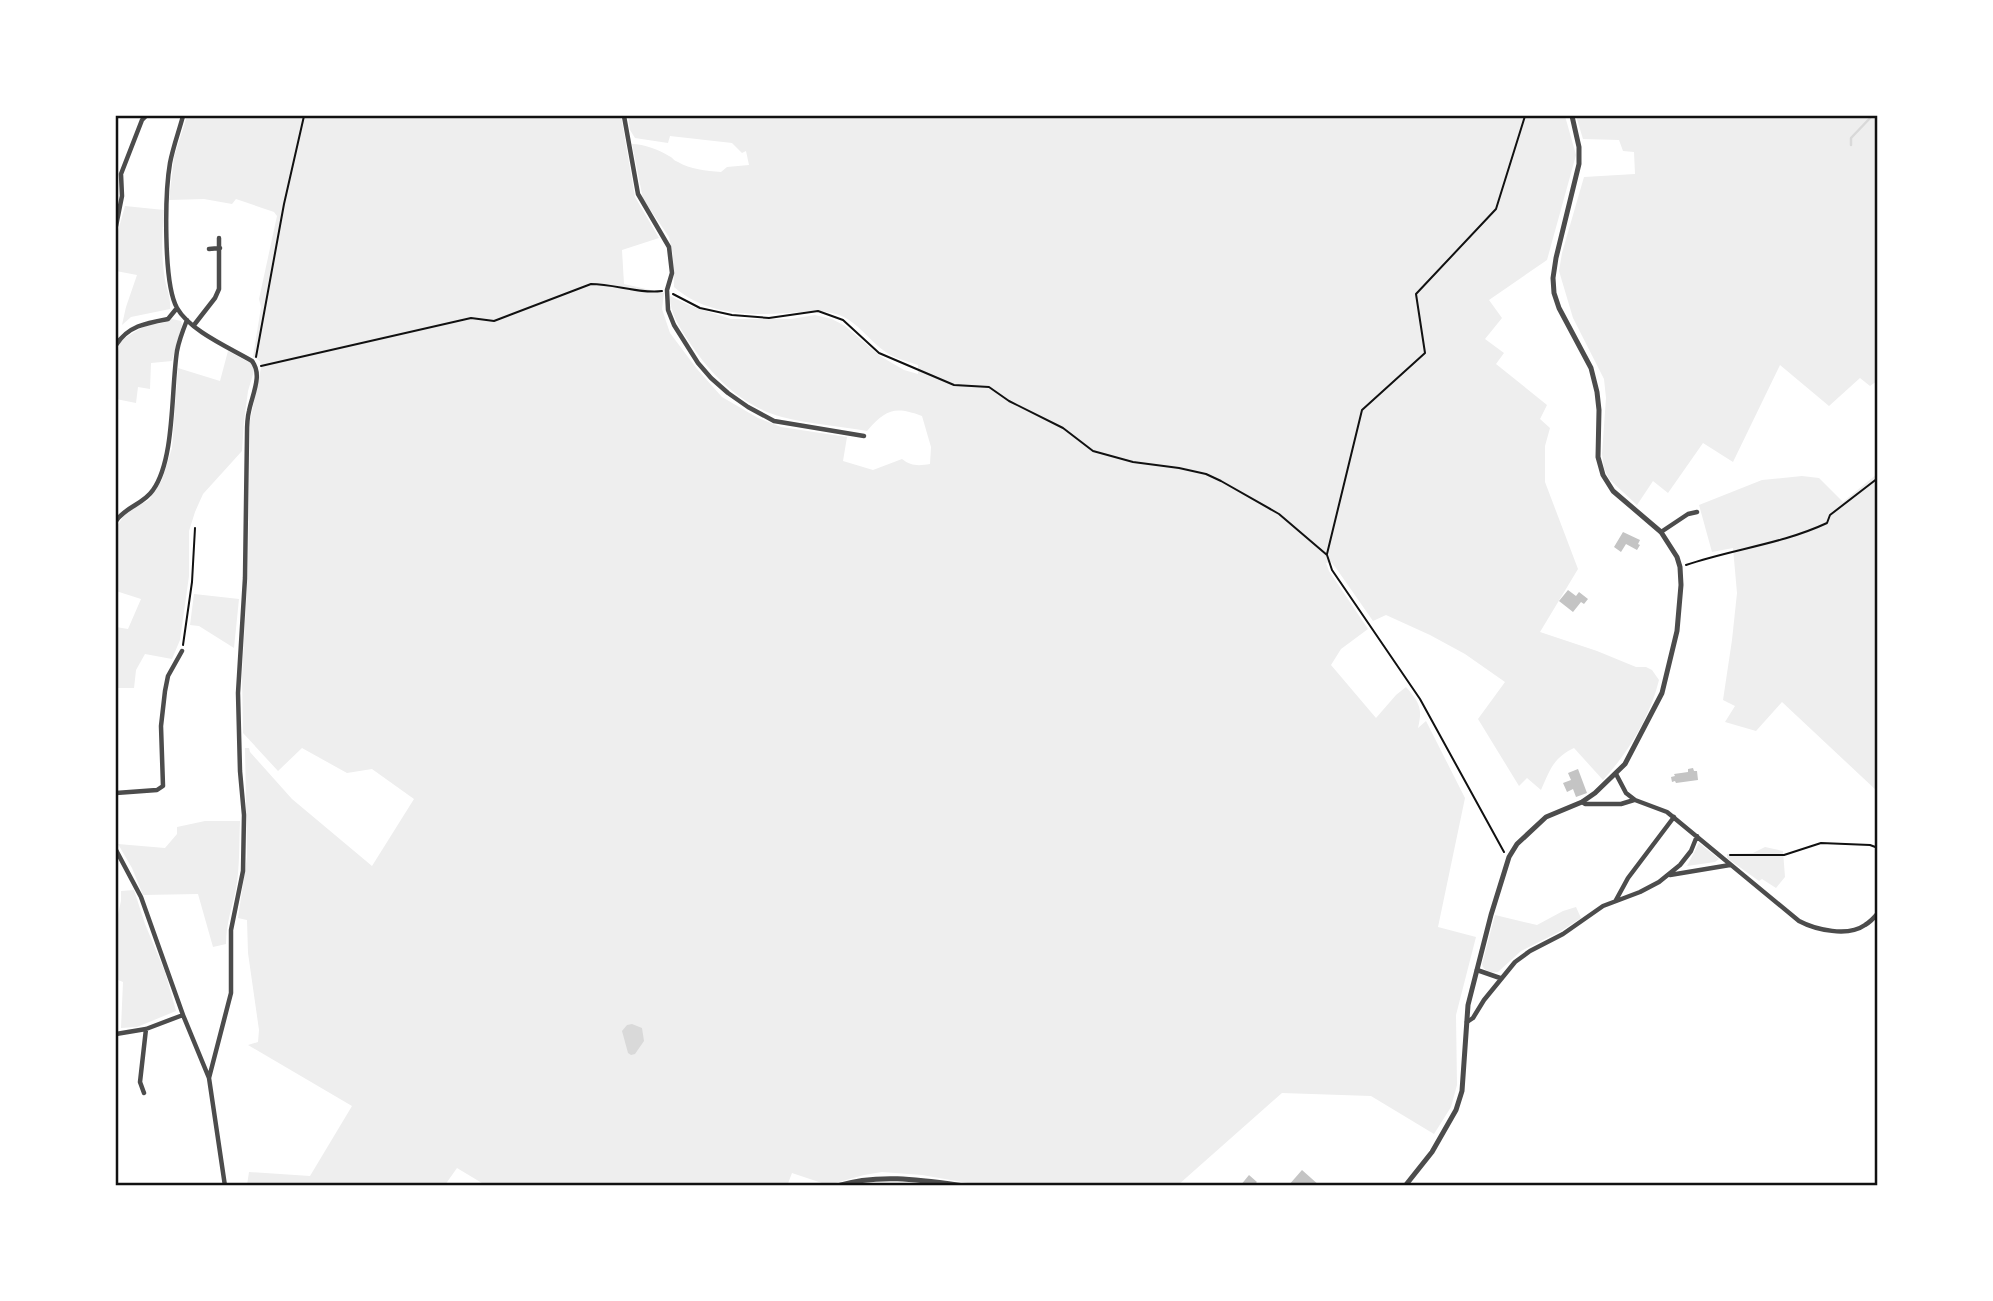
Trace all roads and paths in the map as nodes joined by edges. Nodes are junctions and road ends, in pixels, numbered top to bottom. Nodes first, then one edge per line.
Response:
1 (183, 116) edge
2 (304, 116) edge
3 (624, 116) edge
4 (1525, 116) edge
5 (1572, 116) edge
6 (144, 117) edge
7 (116, 226) edge
8 (219, 238) dead end
9 (220, 248) junction
10 (209, 249) dead end
11 (667, 290) junction
12 (177, 308) junction
13 (187, 320) junction
14 (194, 325) junction
15 (116, 345) edge
16 (255, 364) junction
17 (864, 436) dead end
18 (1878, 478) edge
19 (1697, 512) dead end
20 (116, 521) edge
21 (194, 528) dead end
22 (1661, 532) junction
23 (1326, 555) junction
24 (1680, 567) junction
25 (182, 651) joint
26 (1616, 774) junction
27 (116, 793) edge
28 (1635, 800) junction
29 (1582, 802) junction
30 (1674, 817) junction
31 (1697, 836) junction
32 (1878, 848) edge
33 (116, 850) edge
34 (1509, 857) junction
35 (1724, 858) junction
36 (1731, 864) junction
37 (1669, 875) junction
38 (1615, 900) junction
39 (1878, 913) edge
40 (1476, 970) junction
41 (1500, 978) junction
42 (183, 1015) junction
43 (1466, 1022) junction
44 (146, 1029) junction
45 (116, 1034) edge
46 (209, 1079) junction
47 (144, 1093) dead end
48 (225, 1185) edge
49 (837, 1185) edge
50 (965, 1185) edge
51 (1405, 1185) edge

1 - 12 street
2 - 16 path
3 - 11 street
4 - 23 path
5 - 22 street
6 - 7 street
8 - 9 street
9 - 10 street
9 - 14 street
11 - 16 path
11 - 17 street
11 - 23 path
12 - 13 street
12 - 15 street
13 - 14 street
13 - 20 street
14 - 16 street
16 - 46 street
18 - 24 path
19 - 22 street
21 - 25 path
22 - 24 street
23 - 34 path
24 - 26 street
25 - 27 street
26 - 28 street
26 - 29 street
28 - 29 street
28 - 30 street
29 - 34 street
30 - 31 street
30 - 38 street
31 - 35 street
31 - 37 street
32 - 35 path
33 - 42 street
34 - 40 street
35 - 36 street
36 - 37 street
36 - 39 street
37 - 38 street
38 - 41 street
40 - 41 street
40 - 43 street
41 - 43 street
42 - 44 street
42 - 46 street
43 - 51 street
44 - 45 street
44 - 47 street
46 - 48 street
49 - 50 street

